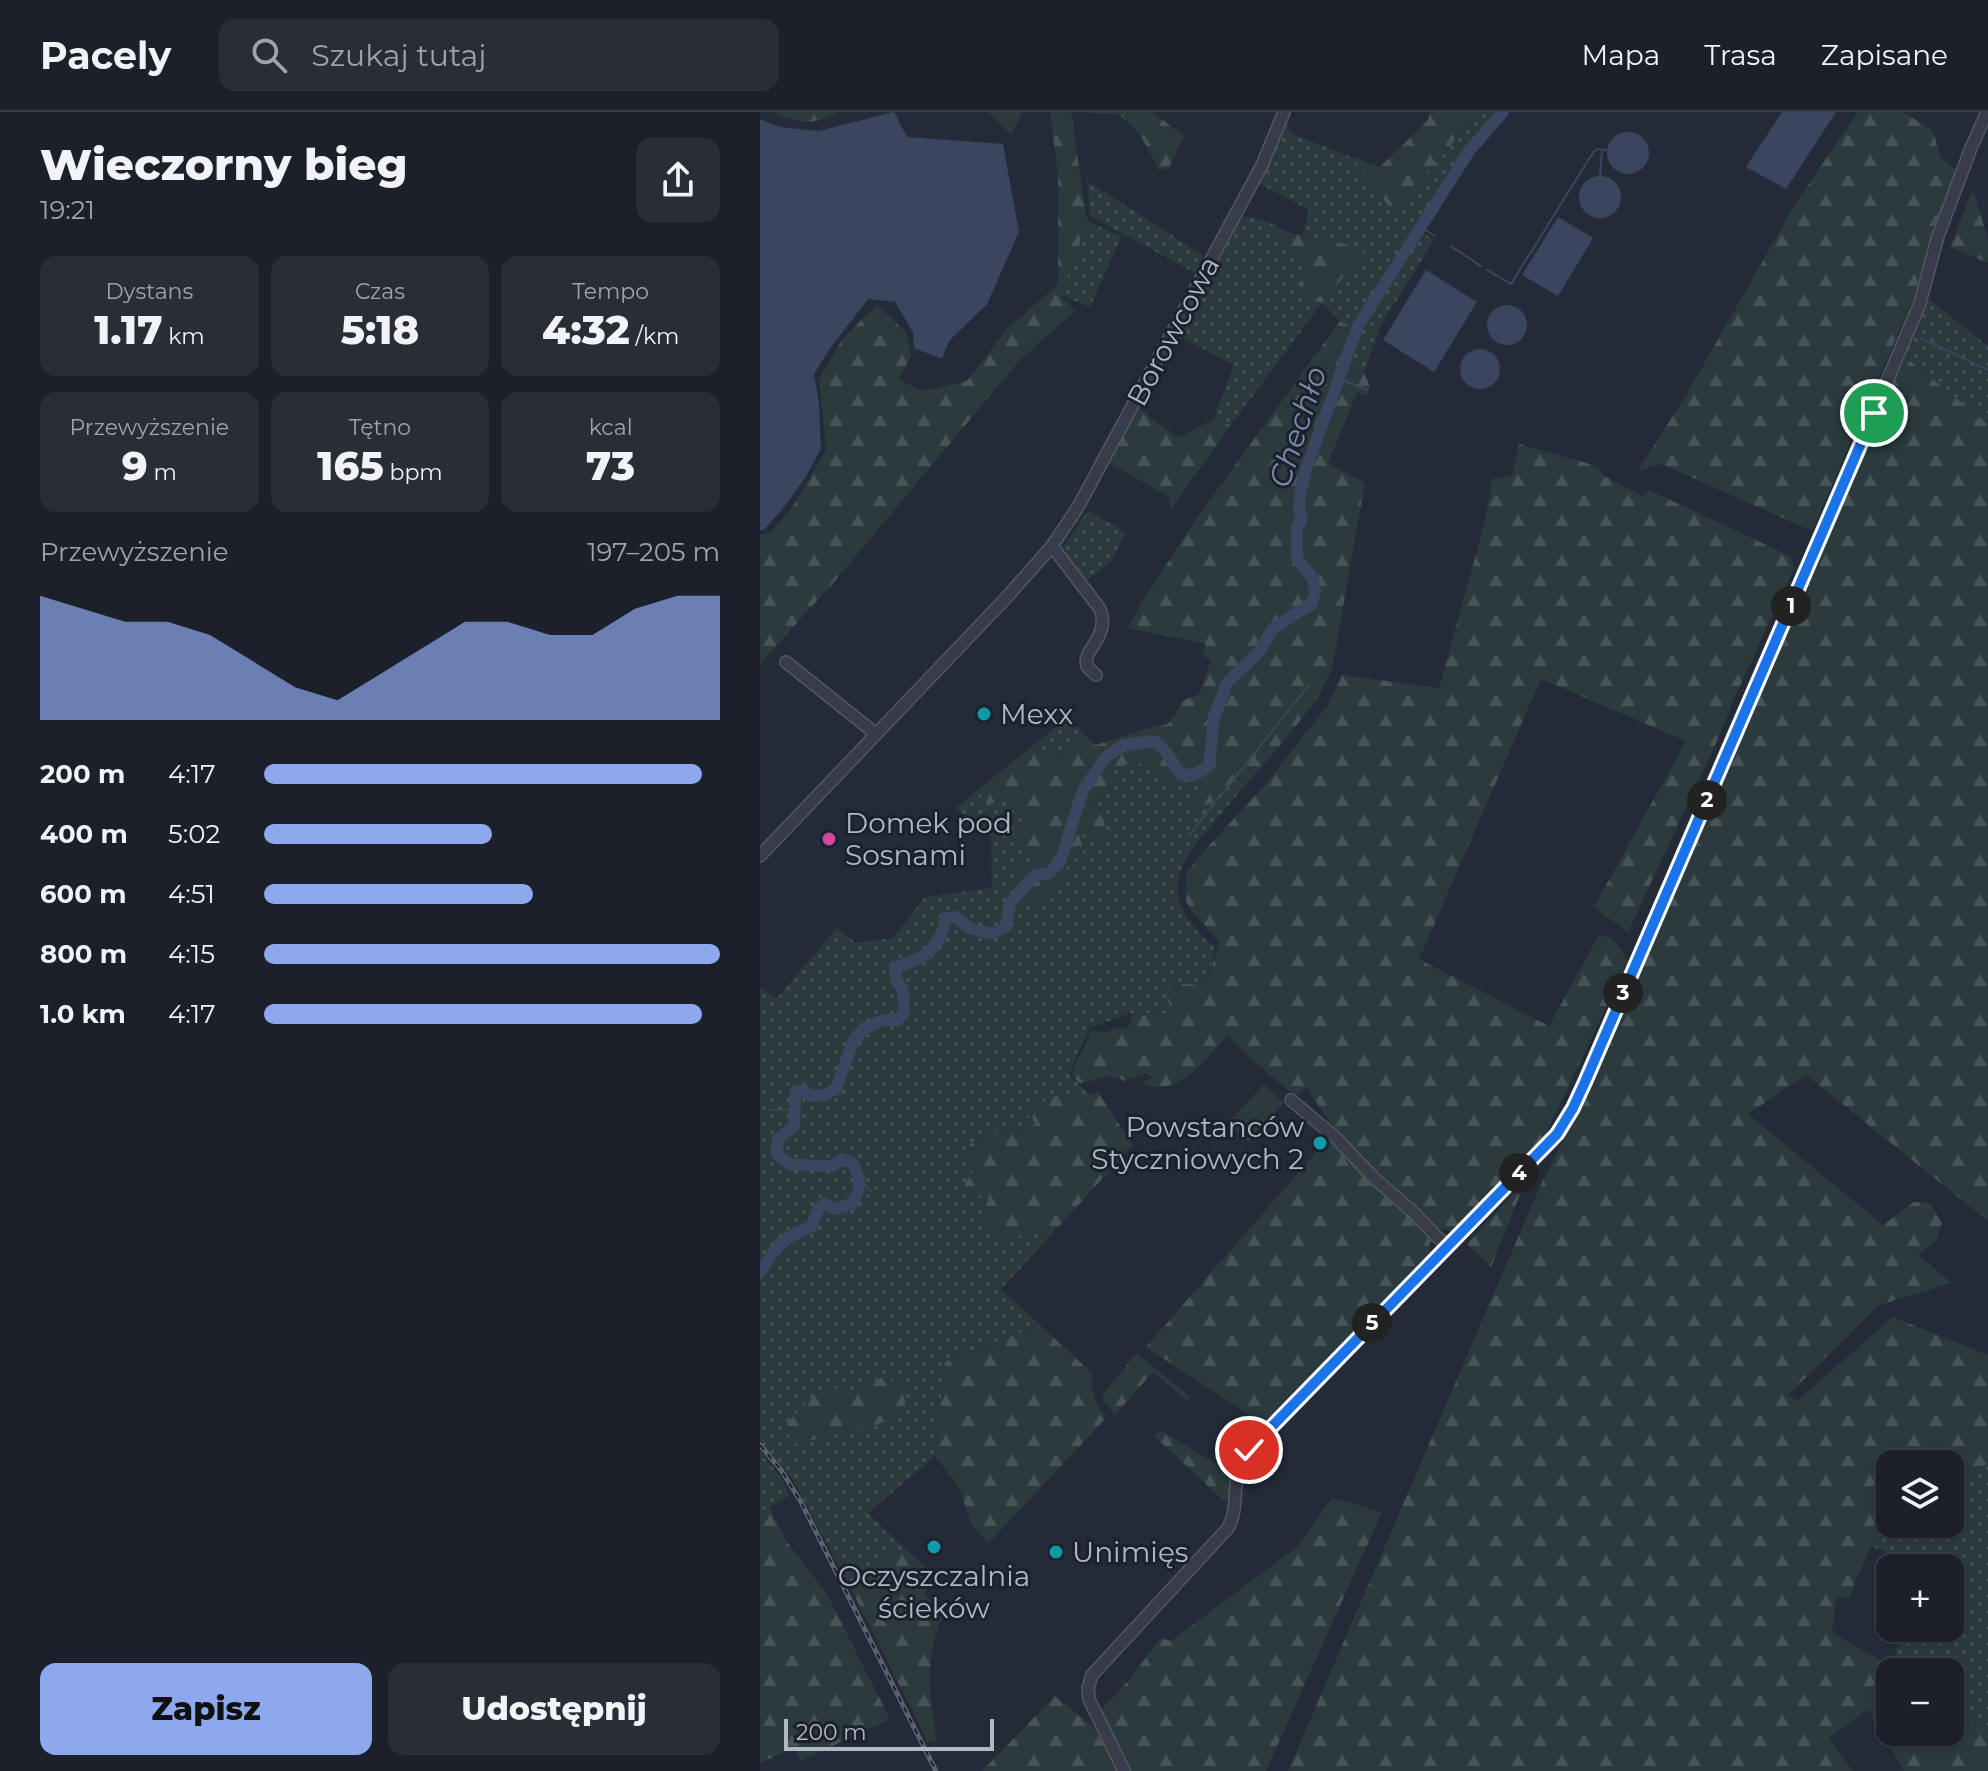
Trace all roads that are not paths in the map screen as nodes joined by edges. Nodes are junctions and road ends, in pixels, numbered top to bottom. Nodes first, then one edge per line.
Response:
1 (1284, 112) edge
2 (1987, 112) edge
3 (1052, 546) junction
4 (786, 662) dead end
5 (1096, 675) dead end
6 (876, 734) junction
7 (760, 856) edge
8 (1291, 1100) dead end
9 (1448, 1245) junction
10 (1124, 1771) edge

1 - 3 street, Borowcowa
2 - 9 street
3 - 5 street
3 - 6 street, Borowcowa
4 - 6 street
6 - 7 street, Borowcowa
8 - 9 street
9 - 10 street

